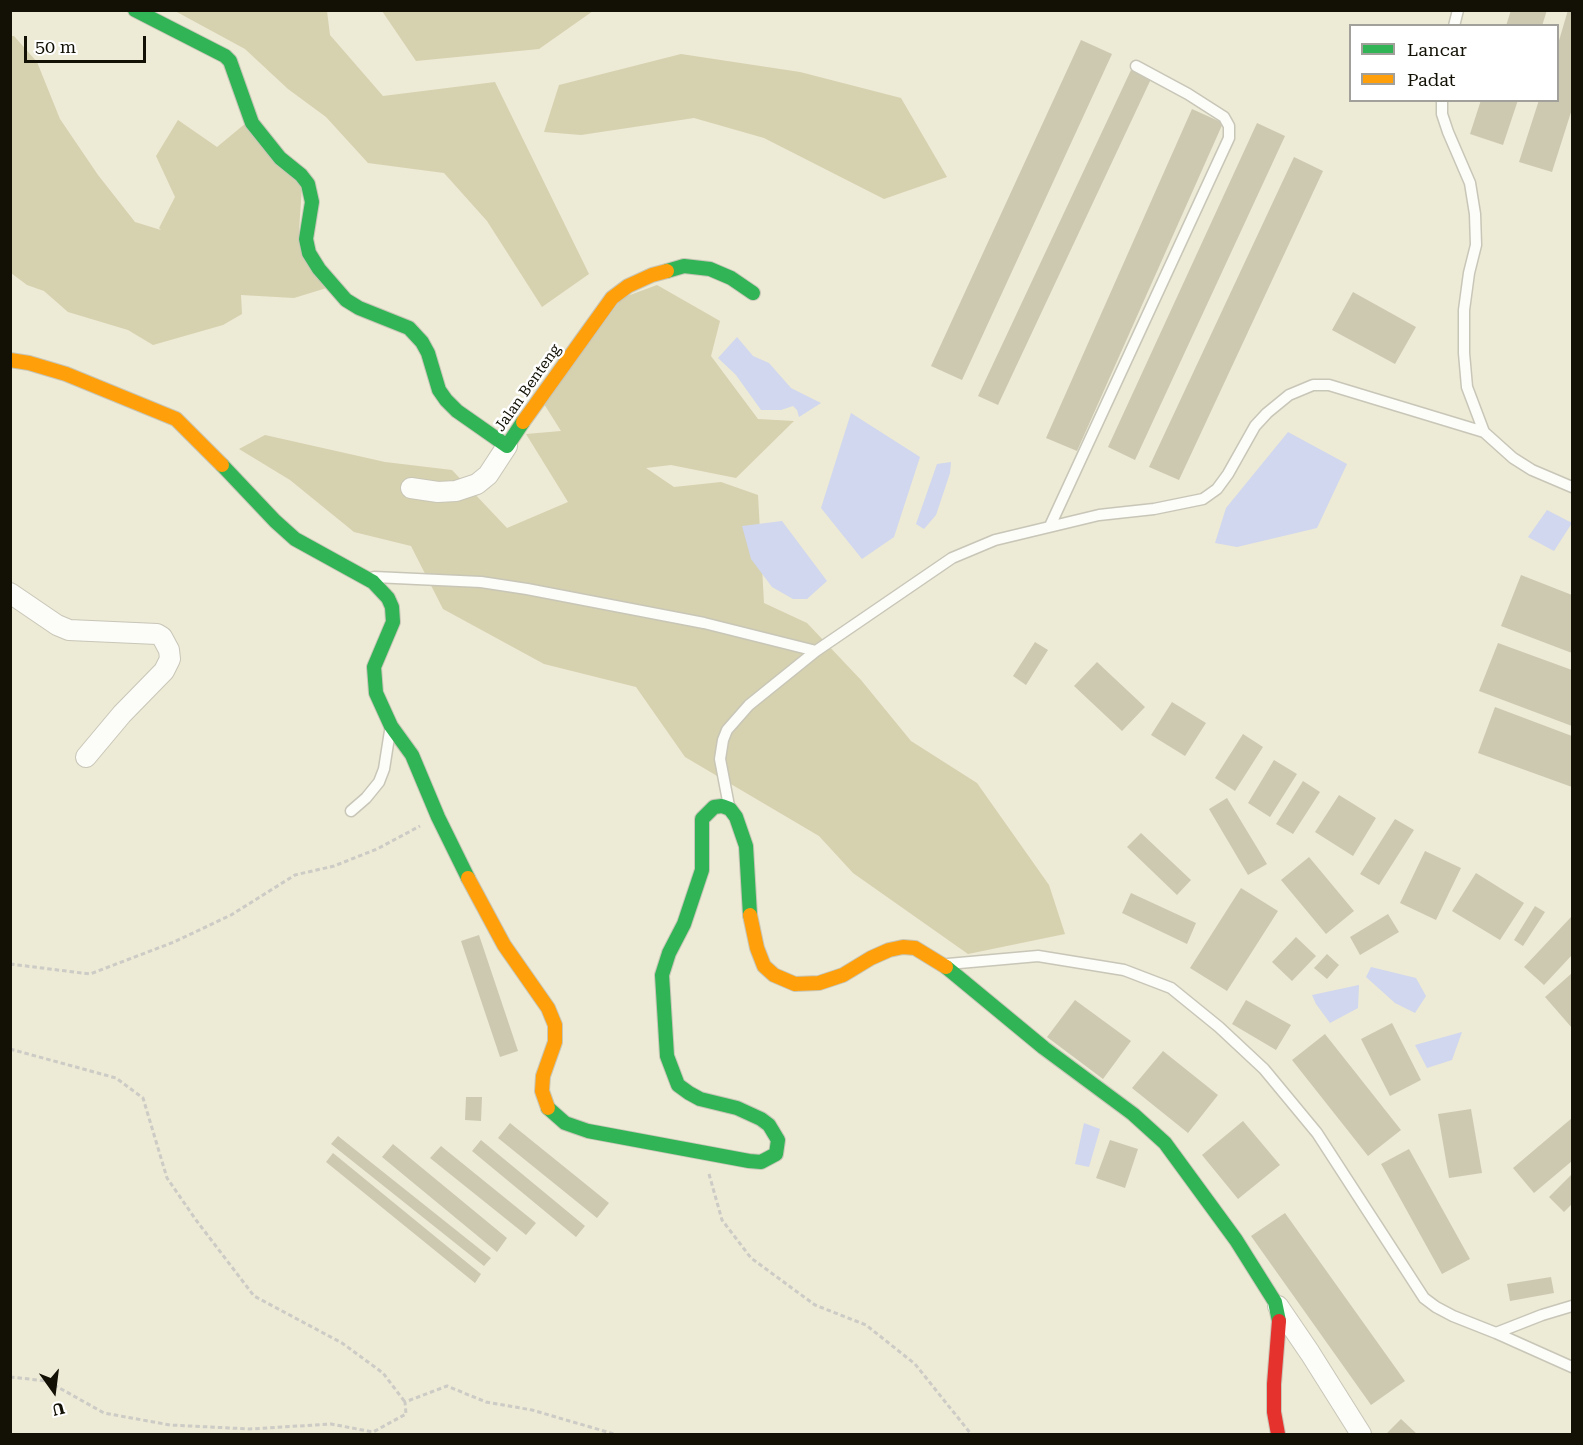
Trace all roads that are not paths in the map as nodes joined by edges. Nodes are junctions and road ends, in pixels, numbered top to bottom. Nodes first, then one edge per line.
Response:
1 (135, 10) edge
2 (1136, 66) dead end
3 (1442, 102) edge
4 (753, 293) dead end
5 (10, 360) edge
6 (1484, 432) junction
7 (507, 446) junction
8 (1572, 487) edge
9 (411, 488) dead end
10 (1050, 526) junction
11 (363, 576) junction
12 (10, 593) edge
13 (816, 651) junction
14 (391, 726) junction
15 (86, 757) dead end
16 (730, 809) junction
17 (351, 811) dead end
18 (942, 964) junction
19 (1275, 1302) junction
20 (1572, 1306) edge
21 (1496, 1333) junction
22 (1572, 1367) edge
23 (1278, 1434) edge
24 (1362, 1434) edge

1 - 7 street, Jalan Benteng
2 - 10 lane
3 - 6 lane
4 - 7 street, Jalan Benteng
5 - 11 street
6 - 8 lane
6 - 10 lane
7 - 9 street
10 - 13 lane
11 - 13 lane
11 - 14 street
12 - 15 street
13 - 16 lane
14 - 16 street
14 - 17 lane
16 - 18 street
18 - 19 street
18 - 21 lane
19 - 23 street
19 - 24 street
20 - 21 lane
21 - 22 lane

